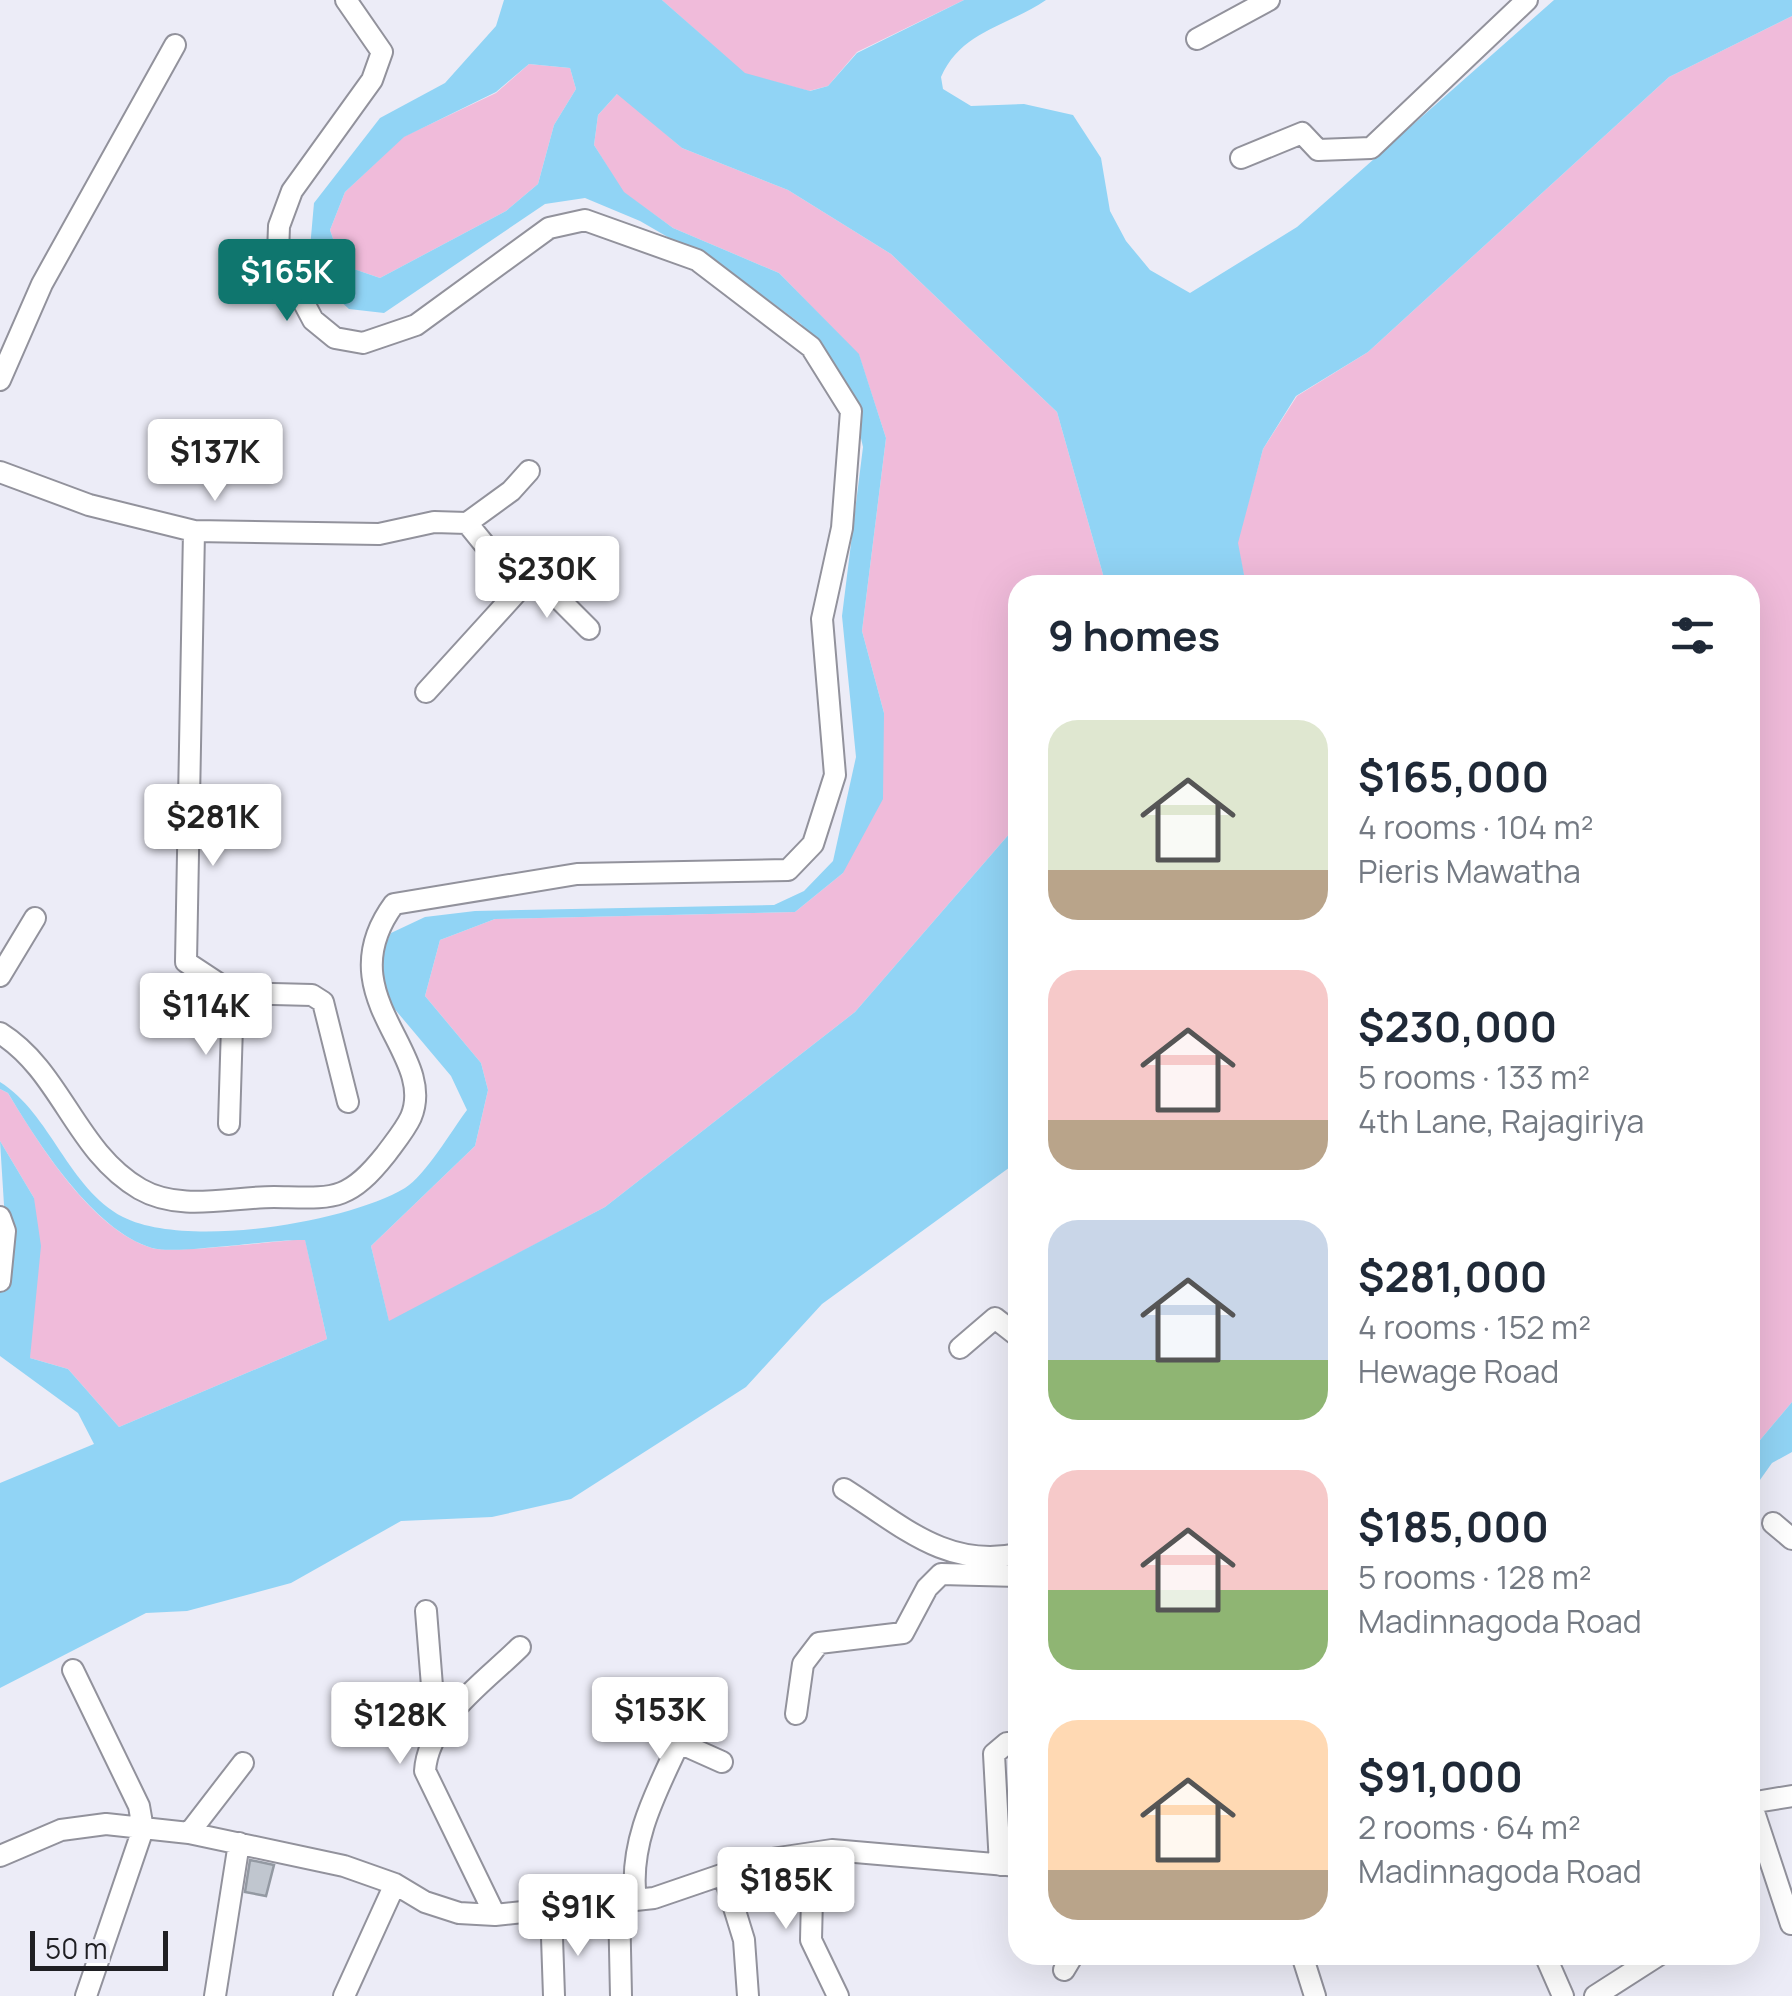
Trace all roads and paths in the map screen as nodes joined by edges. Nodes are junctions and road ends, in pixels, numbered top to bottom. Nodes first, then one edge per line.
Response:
1 (346, 0) edge
2 (1527, 0) edge
3 (1264, 1) edge
4 (1198, 39) dead end
5 (174, 44) dead end
6 (1241, 158) dead end
7 (0, 380) edge
8 (529, 471) dead end
9 (0, 472) edge
10 (466, 523) junction
11 (194, 531) junction
12 (516, 582) junction
13 (589, 628) dead end
14 (426, 692) dead end
15 (35, 918) dead end
16 (0, 976) edge
17 (233, 993) junction
18 (0, 1033) edge
19 (348, 1102) dead end
20 (230, 1124) dead end
21 (0, 1218) edge
22 (0, 1281) edge
23 (1008, 1328) edge
24 (960, 1348) dead end
25 (844, 1488) dead end
26 (1772, 1523) dead end
27 (1792, 1538) edge
28 (1008, 1556) edge
29 (1008, 1576) edge
30 (426, 1612) dead end
31 (520, 1647) dead end
32 (73, 1670) dead end
33 (796, 1714) dead end
34 (618, 1716) dead end
35 (436, 1736) junction
36 (679, 1743) junction
37 (1007, 1743) dead end
38 (722, 1762) dead end
39 (242, 1763) dead end
40 (1792, 1796) edge
41 (1760, 1801) edge
42 (143, 1829) junction
43 (189, 1833) junction
44 (1760, 1833) edge
45 (239, 1843) junction
46 (813, 1852) junction
47 (0, 1856) edge
48 (1008, 1860) edge
49 (1008, 1866) edge
50 (724, 1874) junction
51 (395, 1884) junction
52 (627, 1901) junction
53 (550, 1908) junction
54 (495, 1916) junction
55 (1790, 1924) edge
56 (1305, 1965) edge
57 (1550, 1965) edge
58 (1643, 1965) edge
59 (86, 1996) edge
60 (215, 1996) edge
61 (344, 1996) edge
62 (554, 1996) edge
63 (621, 1996) edge
64 (748, 1996) edge
65 (838, 1996) edge
66 (1315, 1996) edge
67 (1563, 1996) edge
68 (1595, 1996) edge

1 - 18 street
2 - 6 street
3 - 4 street
5 - 7 street
8 - 10 street
9 - 11 street
10 - 11 street
10 - 12 street
11 - 17 street
12 - 13 street
12 - 14 street
15 - 16 street
17 - 19 street
17 - 20 street
21 - 22 street
23 - 24 street
25 - 28 street
26 - 27 street
29 - 33 street
30 - 35 street
31 - 35 street
32 - 42 street
34 - 36 street
35 - 54 street
36 - 38 street
36 - 52 street
37 - 48 street
39 - 43 street
40 - 41 street
42 - 43 street
42 - 47 street
42 - 59 street
43 - 45 street
44 - 55 street
45 - 51 street
45 - 60 street
46 - 49 street
46 - 50 street
46 - 65 street
50 - 52 street
50 - 64 street
51 - 54 street
51 - 61 street
52 - 53 street
52 - 63 street
53 - 54 street
53 - 62 street
56 - 66 street
57 - 67 street
58 - 68 street

